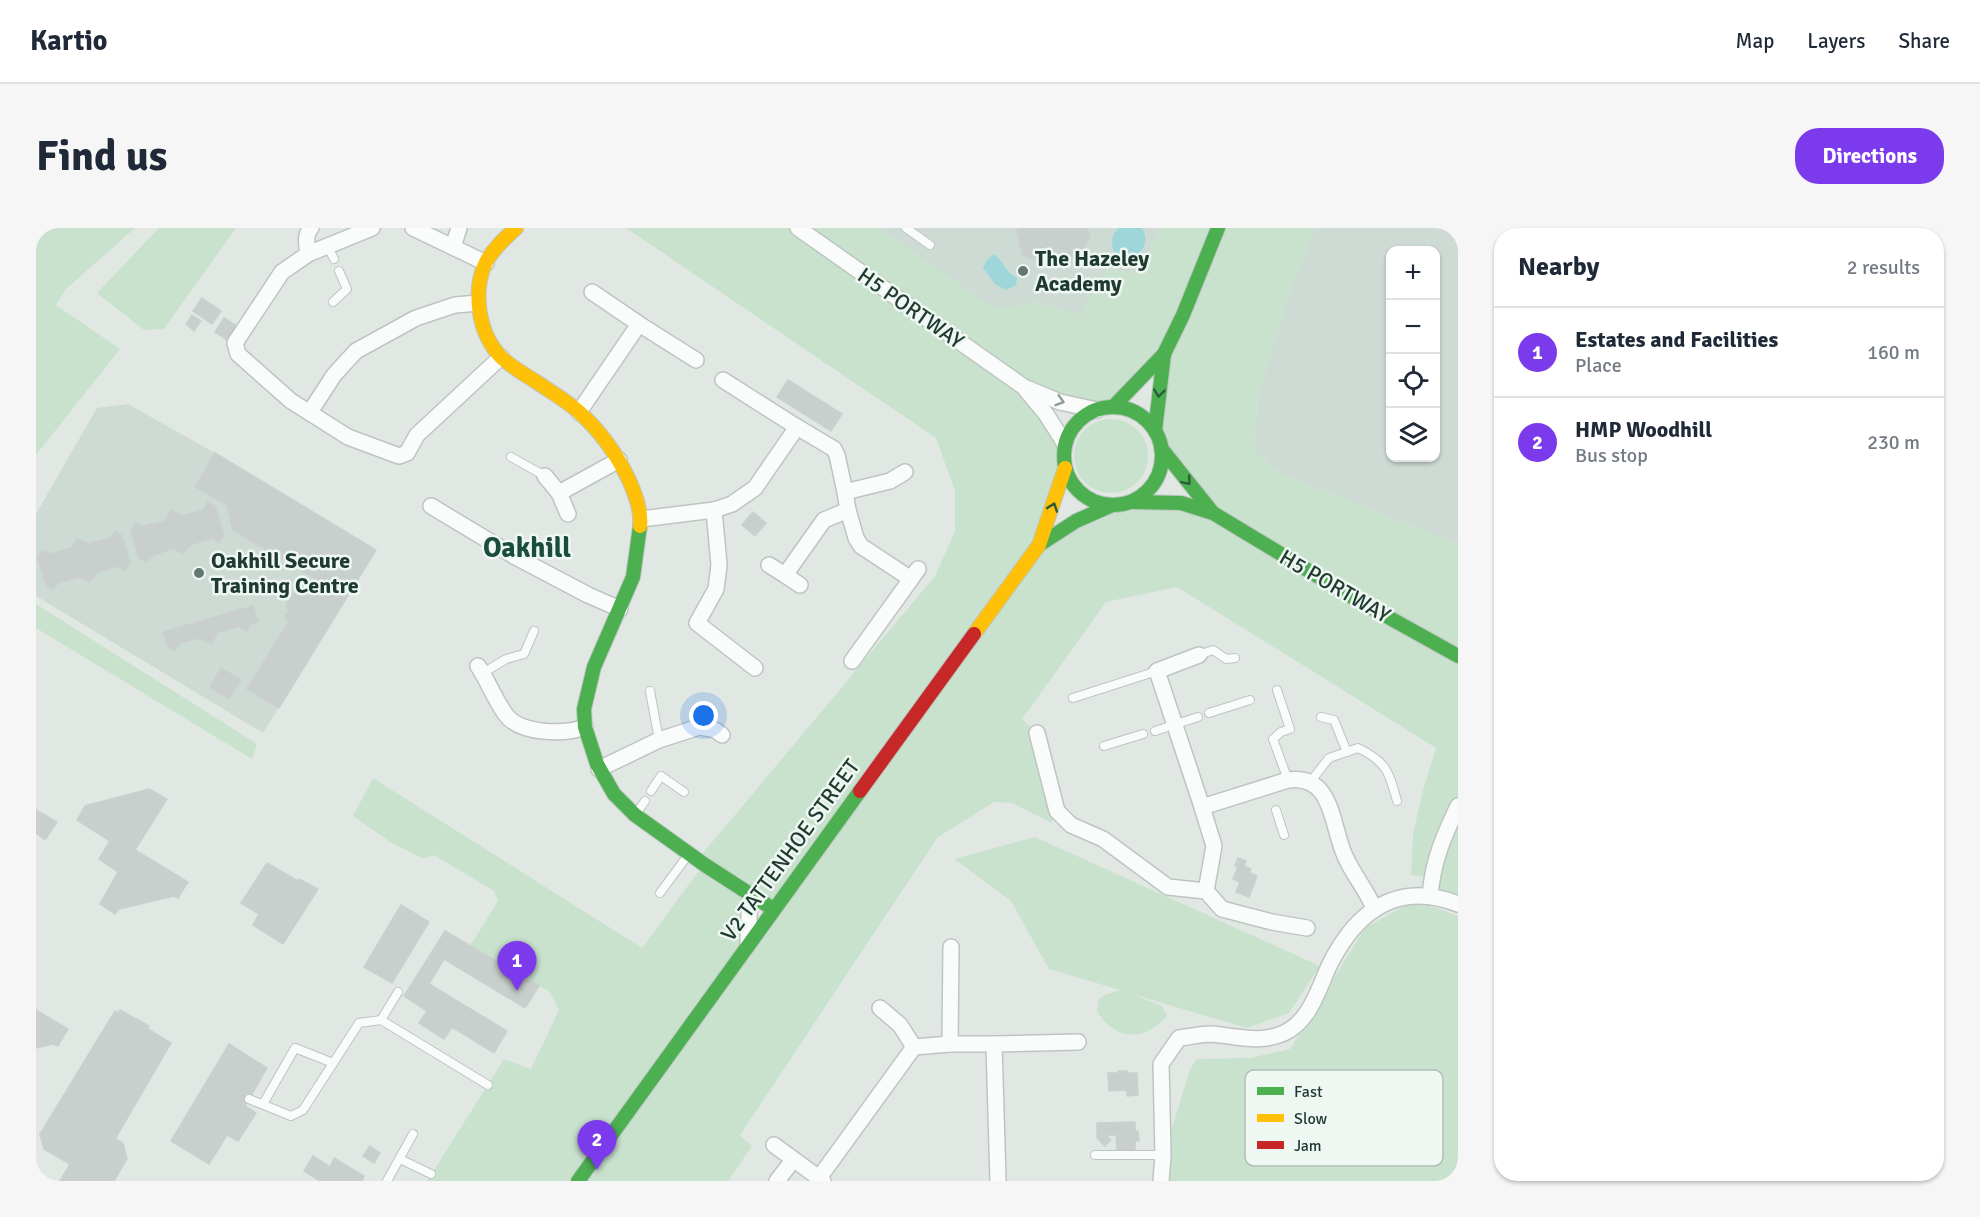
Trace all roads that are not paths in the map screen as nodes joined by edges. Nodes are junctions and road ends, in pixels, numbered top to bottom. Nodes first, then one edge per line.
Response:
1 (311, 228) edge
2 (372, 228) edge
3 (413, 228) edge
4 (459, 228) edge
5 (516, 228) edge
6 (798, 228) edge
7 (906, 228) edge
8 (1218, 228) edge
9 (930, 245) dead end
10 (453, 247) junction
11 (308, 254) junction
12 (486, 262) junction
13 (339, 271) dead end
14 (592, 292) dead end
15 (333, 302) dead end
16 (478, 303) junction
17 (639, 324) junction
18 (1164, 354) junction
19 (501, 357) junction
20 (696, 360) dead end
21 (723, 380) dead end
22 (1021, 385) junction
23 (1113, 407) junction
24 (1097, 410) junction
25 (310, 412) junction
26 (579, 412) junction
27 (797, 428) junction
28 (1155, 431) junction
29 (1065, 444) junction
30 (1161, 447) junction
31 (512, 457) dead end
32 (619, 460) junction
33 (1065, 468) junction
34 (905, 472) dead end
35 (545, 476) joint
36 (845, 492) junction
37 (559, 493) junction
38 (1133, 501) junction
39 (431, 506) dead end
40 (1110, 506) junction
41 (714, 510) junction
42 (848, 510) junction
43 (1213, 513) junction
44 (568, 514) dead end
45 (641, 519) junction
46 (1039, 545) junction
47 (770, 565) dead end
48 (785, 575) junction
49 (800, 585) dead end
50 (620, 609) junction
51 (534, 631) dead end
52 (1199, 655) joint
53 (1458, 656) edge
54 (1235, 658) dead end
55 (852, 661) dead end
56 (755, 668) dead end
57 (481, 669) joint
58 (1157, 671) junction
59 (1277, 690) dead end
60 (650, 691) dead end
61 (1073, 698) dead end
62 (1250, 700) dead end
63 (1209, 713) dead end
64 (1198, 717) dead end
65 (1322, 717) dead end
66 (1174, 724) junction
67 (585, 727) junction
68 (1155, 730) dead end
69 (1037, 733) dead end
70 (1143, 734) dead end
71 (722, 735) dead end
72 (659, 740) junction
73 (1104, 746) dead end
74 (1347, 752) junction
75 (599, 769) junction
76 (1288, 780) junction
77 (1311, 781) junction
78 (651, 791) dead end
79 (684, 792) dead end
80 (645, 801) dead end
81 (1397, 801) dead end
82 (1458, 806) edge
83 (1202, 807) junction
84 (1276, 810) dead end
85 (635, 815) junction
86 (1284, 835) dead end
87 (689, 853) junction
88 (1206, 891) junction
89 (660, 893) dead end
90 (750, 893) junction
91 (1430, 896) junction
92 (1458, 904) edge
93 (773, 909) junction
94 (1374, 909) junction
95 (1307, 928) dead end
96 (748, 943) junction
97 (951, 947) dead end
98 (398, 992) dead end
99 (880, 1008) dead end
100 (381, 1020) junction
101 (1078, 1042) dead end
102 (950, 1044) junction
103 (994, 1044) junction
104 (914, 1047) junction
105 (333, 1063) junction
106 (488, 1085) dead end
107 (249, 1099) dead end
108 (263, 1104) junction
109 (413, 1134) dead end
110 (774, 1145) dead end
111 (1095, 1155) dead end
112 (1163, 1155) junction
113 (400, 1159) junction
114 (794, 1160) junction
115 (431, 1174) dead end
116 (821, 1179) edge
117 (387, 1181) edge
118 (578, 1181) edge
119 (777, 1181) edge
120 (998, 1181) edge
121 (1161, 1181) edge

1 - 11 street
2 - 11 street
3 - 10 street
4 - 10 street
5 - 12 street
6 - 22 street, H5 PORTWAY
7 - 9 lane
8 - 18 street
10 - 12 street
11 - 25 street
12 - 16 street
13 - 15 lane
14 - 17 street
16 - 19 street
16 - 25 street
17 - 20 street
17 - 26 street
18 - 23 street
18 -> 28 street
19 - 25 street
19 - 26 street
21 - 27 street
22 -> 24 street, H5 PORTWAY
22 - 29 street, H5 PORTWAY
23 - 24 street
23 - 28 street
24 - 29 street
26 - 32 street
27 - 36 street
27 - 41 street
28 - 30 street
29 - 33 street
30 - 38 street
30 -> 43 street, H5 PORTWAY
31 - 35 lane
32 - 37 street
32 - 45 street
33 - 40 street
46 -> 33 street, V2 TATTENHOE STREET
34 - 36 street
35 - 37 street
36 - 42 street
37 - 44 street
38 - 40 street
38 - 43 street, H5 PORTWAY
39 - 50 street
40 - 46 street, V2 TATTENHOE STREET
41 - 45 street
41 - 56 street
42 - 48 street
42 - 55 street
43 - 53 street, H5 PORTWAY
45 - 50 street
46 - 93 street, V2 TATTENHOE STREET
47 - 48 street
48 - 49 street
50 - 67 street
51 - 57 lane
52 - 54 lane
52 - 58 street
57 - 67 street
58 - 61 lane
58 - 66 street
59 - 76 lane
60 - 72 lane
62 - 63 lane
64 - 66 lane
65 - 74 lane
66 - 68 lane
66 - 83 street
67 - 75 street
69 - 88 street
70 - 73 lane
71 - 72 street
72 - 75 street
74 - 77 lane
74 - 81 lane
75 - 85 street
76 - 77 street
76 - 83 street
77 - 94 street
78 - 79 lane
80 - 85 lane
82 - 91 street
83 - 88 street
84 - 86 lane
85 - 87 street
87 - 89 lane
87 - 90 street
88 - 95 street
90 - 93 street
90 - 96 street
91 - 92 street
91 - 94 street
93 - 96 street, V2 TATTENHOE STREET
94 - 112 street
96 - 118 street, V2 TATTENHOE STREET
97 - 102 street
98 - 100 lane
99 - 104 street
100 - 105 lane
100 - 106 lane
101 - 103 street
102 - 103 street
102 - 104 street
103 - 120 street
104 - 116 street
105 - 108 lane
105 - 108 lane
107 - 108 lane
109 - 113 lane
110 - 114 street
111 - 112 lane
112 - 121 street
113 - 115 lane
113 - 117 lane
114 - 116 street
114 - 119 street

